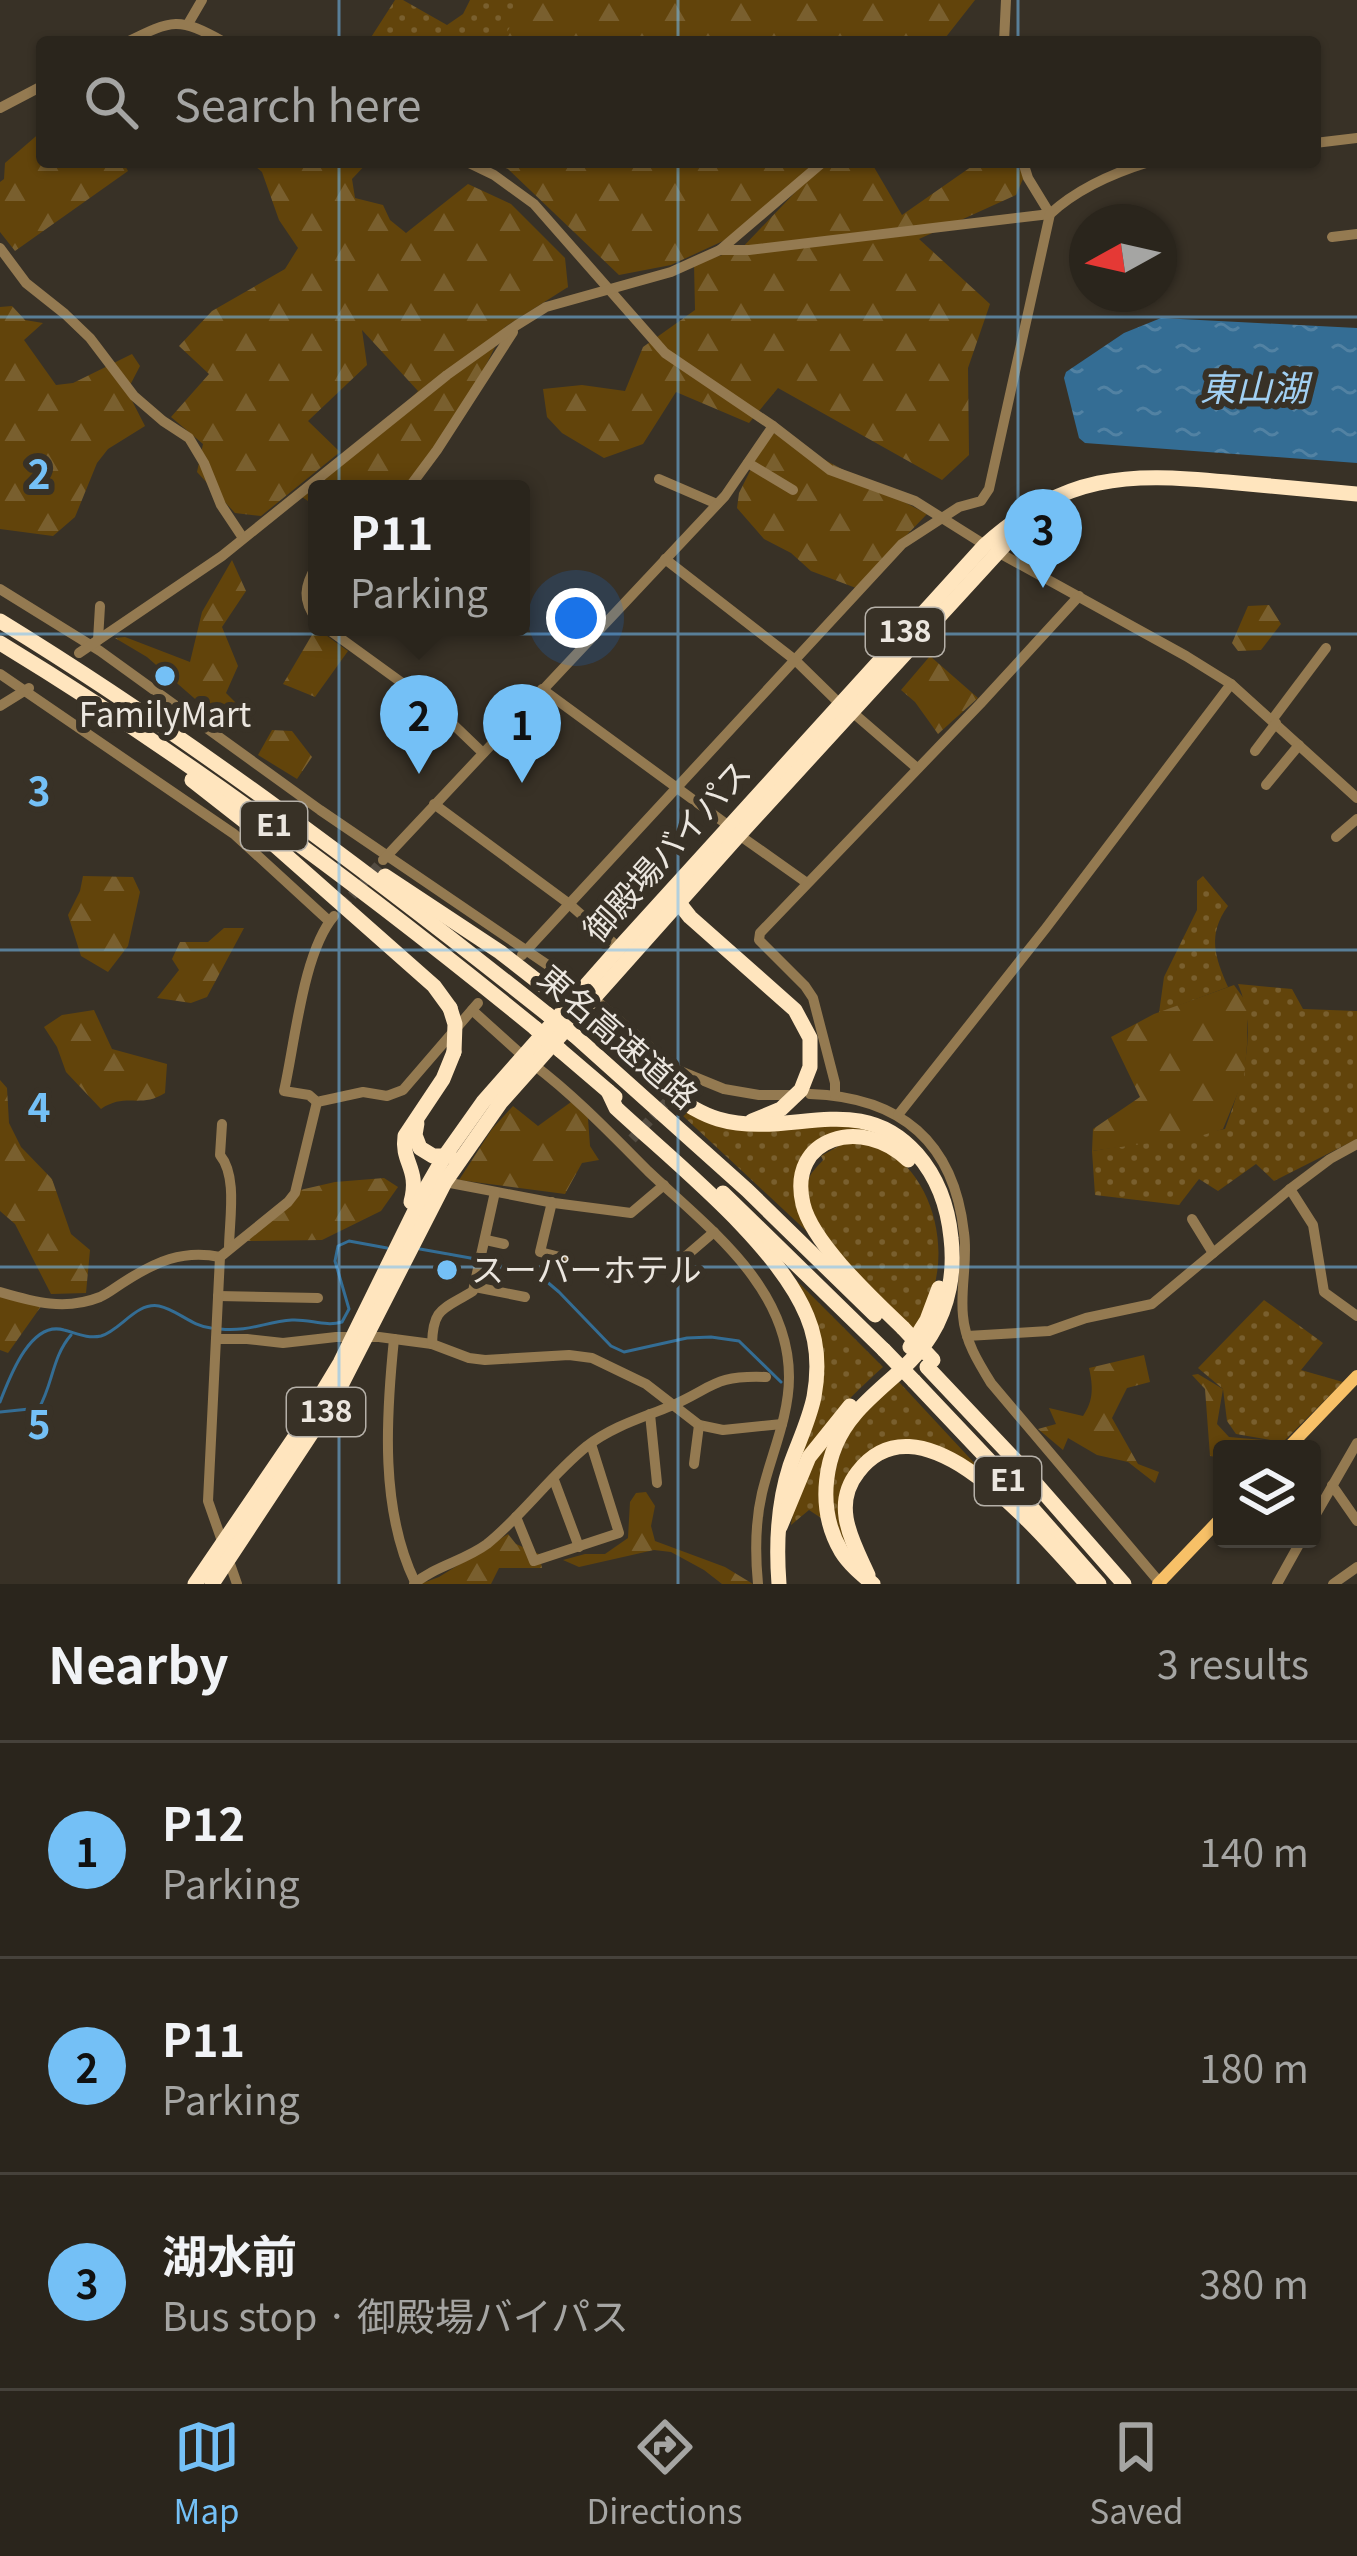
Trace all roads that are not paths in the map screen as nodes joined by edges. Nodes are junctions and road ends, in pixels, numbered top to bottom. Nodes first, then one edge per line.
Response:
1 (202, 0) edge
2 (1006, 0) edge
3 (188, 24) junction
4 (140, 36) edge
5 (212, 36) edge
6 (1004, 36) edge
7 (36, 89) edge
8 (0, 108) edge
9 (1357, 138) edge
10 (1321, 142) edge
11 (479, 168) edge
12 (816, 168) edge
13 (1025, 168) edge
14 (1130, 168) edge
15 (1050, 214) junction
16 (1357, 235) edge
17 (1332, 236) dead end
18 (0, 248) edge
19 (720, 250) junction
20 (607, 289) junction
21 (517, 325) junction
22 (772, 426) junction
23 (748, 463) junction
24 (659, 479) dead end
25 (316, 480) edge
26 (415, 480) edge
27 (308, 486) edge
28 (793, 490) dead end
29 (1357, 494) edge
30 (717, 504) junction
31 (941, 517) junction
32 (243, 538) junction
33 (991, 548) junction
34 (665, 559) junction
35 (0, 589) edge
36 (1079, 596) junction
37 (100, 606) dead end
38 (0, 621) edge
39 (337, 636) edge
40 (0, 643) edge
41 (89, 646) junction
42 (1326, 648) dead end
43 (794, 661) junction
44 (0, 674) edge
45 (1231, 684) junction
46 (29, 688) junction
47 (542, 689) junction
48 (0, 706) edge
49 (100, 707) junction
50 (846, 708) junction
51 (1274, 721) junction
52 (1300, 745) junction
53 (1255, 751) dead end
54 (482, 752) junction
55 (917, 768) junction
56 (1357, 776) edge
57 (1266, 785) dead end
58 (679, 787) junction
59 (1346, 788) junction
60 (1357, 798) edge
61 (434, 804) junction
62 (293, 816) junction
63 (1357, 819) edge
64 (734, 831) junction
65 (1336, 837) dead end
66 (385, 858) junction
67 (807, 883) junction
68 (678, 894) junction
69 (568, 903) junction
70 (690, 917) junction
71 (665, 918) junction
72 (619, 948) junction
73 (524, 952) junction
74 (588, 993) junction
75 (529, 1060) junction
76 (608, 1090) junction
77 (810, 1094) dead end
78 (788, 1095) dead end
79 (835, 1095) junction
80 (428, 1101) junction
81 (317, 1102) junction
82 (501, 1102) junction
83 (898, 1114) junction
84 (731, 1122) junction
85 (222, 1124) dead end
86 (1357, 1144) edge
87 (444, 1157) junction
88 (445, 1182) junction
89 (664, 1185) junction
90 (1290, 1190) junction
91 (495, 1192) junction
92 (552, 1202) junction
93 (1192, 1219) dead end
94 (714, 1232) junction
95 (486, 1240) junction
96 (504, 1244) dead end
97 (403, 1247) junction
98 (224, 1253) junction
99 (1214, 1253) junction
100 (568, 1259) dead end
101 (679, 1262) dead end
102 (475, 1288) junction
103 (0, 1292) edge
104 (218, 1295) junction
105 (525, 1297) dead end
106 (318, 1298) dead end
107 (1357, 1316) edge
108 (900, 1332) junction
109 (360, 1336) junction
110 (967, 1336) junction
111 (394, 1339) junction
112 (216, 1340) junction
113 (432, 1345) junction
114 (1357, 1376) edge
115 (766, 1377) dead end
116 (674, 1405) junction
117 (650, 1414) junction
118 (782, 1424) junction
119 (699, 1425) junction
120 (1296, 1440) edge
121 (1357, 1443) edge
122 (591, 1444) junction
123 (694, 1464) dead end
124 (554, 1480) junction
125 (657, 1483) dead end
126 (1332, 1485) junction
127 (1321, 1505) edge
128 (516, 1517) junction
129 (1357, 1521) edge
130 (780, 1527) junction
131 (1213, 1527) edge
132 (579, 1547) junction
133 (1297, 1548) edge
134 (226, 1551) junction
135 (1357, 1567) edge
136 (414, 1583) edge
137 (195, 1584) edge
138 (212, 1584) edge
139 (237, 1584) edge
140 (758, 1584) edge
141 (779, 1584) edge
142 (873, 1584) edge
143 (1088, 1584) edge
144 (1099, 1584) edge
145 (1124, 1584) edge
146 (1159, 1584) edge
147 (1277, 1584) edge
148 (1334, 1584) edge

1 - 3 street
2 - 6 street
3 - 4 street
3 - 5 street
7 - 8 street
9 - 10 street
11 - 20 street
12 - 19 street
13 - 15 street
14 - 15 street
15 - 19 street
15 - 31 street
16 - 17 street
18 - 32 street
19 - 20 street
20 - 21 street
20 - 22 street
21 - 25 street
21 - 26 street
22 - 23 street
22 - 31 street
23 - 28 street
23 - 30 street
24 - 30 street
27 - 32 street
29 - 33 highway, 御殿場バイパス / 138
30 - 34 street
31 - 33 street
31 - 43 street
32 - 41 street
33 - 36 street
33 - 50 highway, 御殿場バイパス / 138
34 - 43 street
34 - 47 street
35 - 41 street
36 - 45 street
36 - 55 street
37 - 41 street
38 - 62 highway, 東名高速道路 / E1
39 - 54 street
40 - 49 highway, 東名高速道路 / E1
41 - 66 street
42 - 51 street
43 - 50 street
43 - 58 street
44 - 46 street
45 - 51 street
45 - 83 street
46 - 48 street
46 - 81 street
47 - 54 street
47 - 58 street
49 - 76 highway, 東名高速道路 / E1, bridge
49 - 80 highway, bridge
50 - 55 street
50 - 64 highway, 御殿場バイパス / 138
51 - 52 street
51 - 53 street
52 - 57 street
52 - 59 street
54 - 61 street
55 - 67 street
56 - 59 street
58 - 64 street
58 - 69 street
59 - 60 street
61 - 66 street
61 - 69 street
62 - 84 highway, bridge
62 - 108 highway, 東名高速道路 / E1, bridge
63 - 65 street
64 - 67 street
64 - 68 highway, 御殿場バイパス / 138
66 - 73 street
67 - 79 street
68 - 70 highway
68 - 71 highway, 御殿場バイパス / 138
68 - 72 highway, 御殿場バイパス / 138
69 - 72 street
69 - 73 street
70 - 71 highway
70 - 84 highway
71 - 74 highway, 御殿場バイパス / 138
72 - 74 highway, 御殿場バイパス / 138
73 - 74 street
74 - 75 highway, 御殿場バイパス / 138
74 - 78 street
75 - 81 street
75 - 82 highway, 御殿場バイパス / 138
75 - 87 highway, 御殿場バイパス / 138
75 - 89 street
76 - 130 highway
76 - 144 highway, 東名高速道路 / E1, bridge
77 - 79 street
79 - 83 street
80 - 87 highway
80 - 97 highway
81 - 98 street
82 - 87 highway
82 - 88 highway, 御殿場バイパス / 138
83 - 110 street
84 - 142 highway
85 - 98 street
86 - 90 street
87 - 97 highway, 御殿場バイパス / 138
88 - 91 street
88 - 97 highway, 御殿場バイパス / 138
89 - 92 street
89 - 94 street
90 - 99 street
90 - 107 street
91 - 92 street
91 - 95 street
92 - 100 street
93 - 99 street
94 - 101 street
94 - 118 street
95 - 96 street
95 - 102 street
97 - 109 highway, 御殿場バイパス / 138
98 - 103 street
98 - 104 street
99 - 110 street
102 - 105 street
102 - 113 street
104 - 106 street
104 - 112 street
108 - 130 highway
108 - 145 highway, 東名高速道路 / E1, bridge
109 - 111 street
109 - 112 street
109 - 134 highway, 御殿場バイパス / 138
110 - 146 street
111 - 113 street
111 - 136 street
112 - 134 street
113 - 116 street
114 - 120 main road
115 - 116 street
116 - 117 street
116 - 119 street
117 - 122 street
117 - 125 street
118 - 119 street
118 - 140 street
119 - 123 street
121 - 126 street
122 - 124 street
122 - 132 street
124 - 128 street
124 - 132 street
126 - 127 street
126 - 129 street
128 - 132 street
128 - 136 street
130 - 141 highway
131 - 146 main road
133 - 147 street
134 - 137 highway, 御殿場バイパス / 138
134 - 138 highway, 御殿場バイパス / 138
134 - 139 street
135 - 148 street
142 - 143 highway

